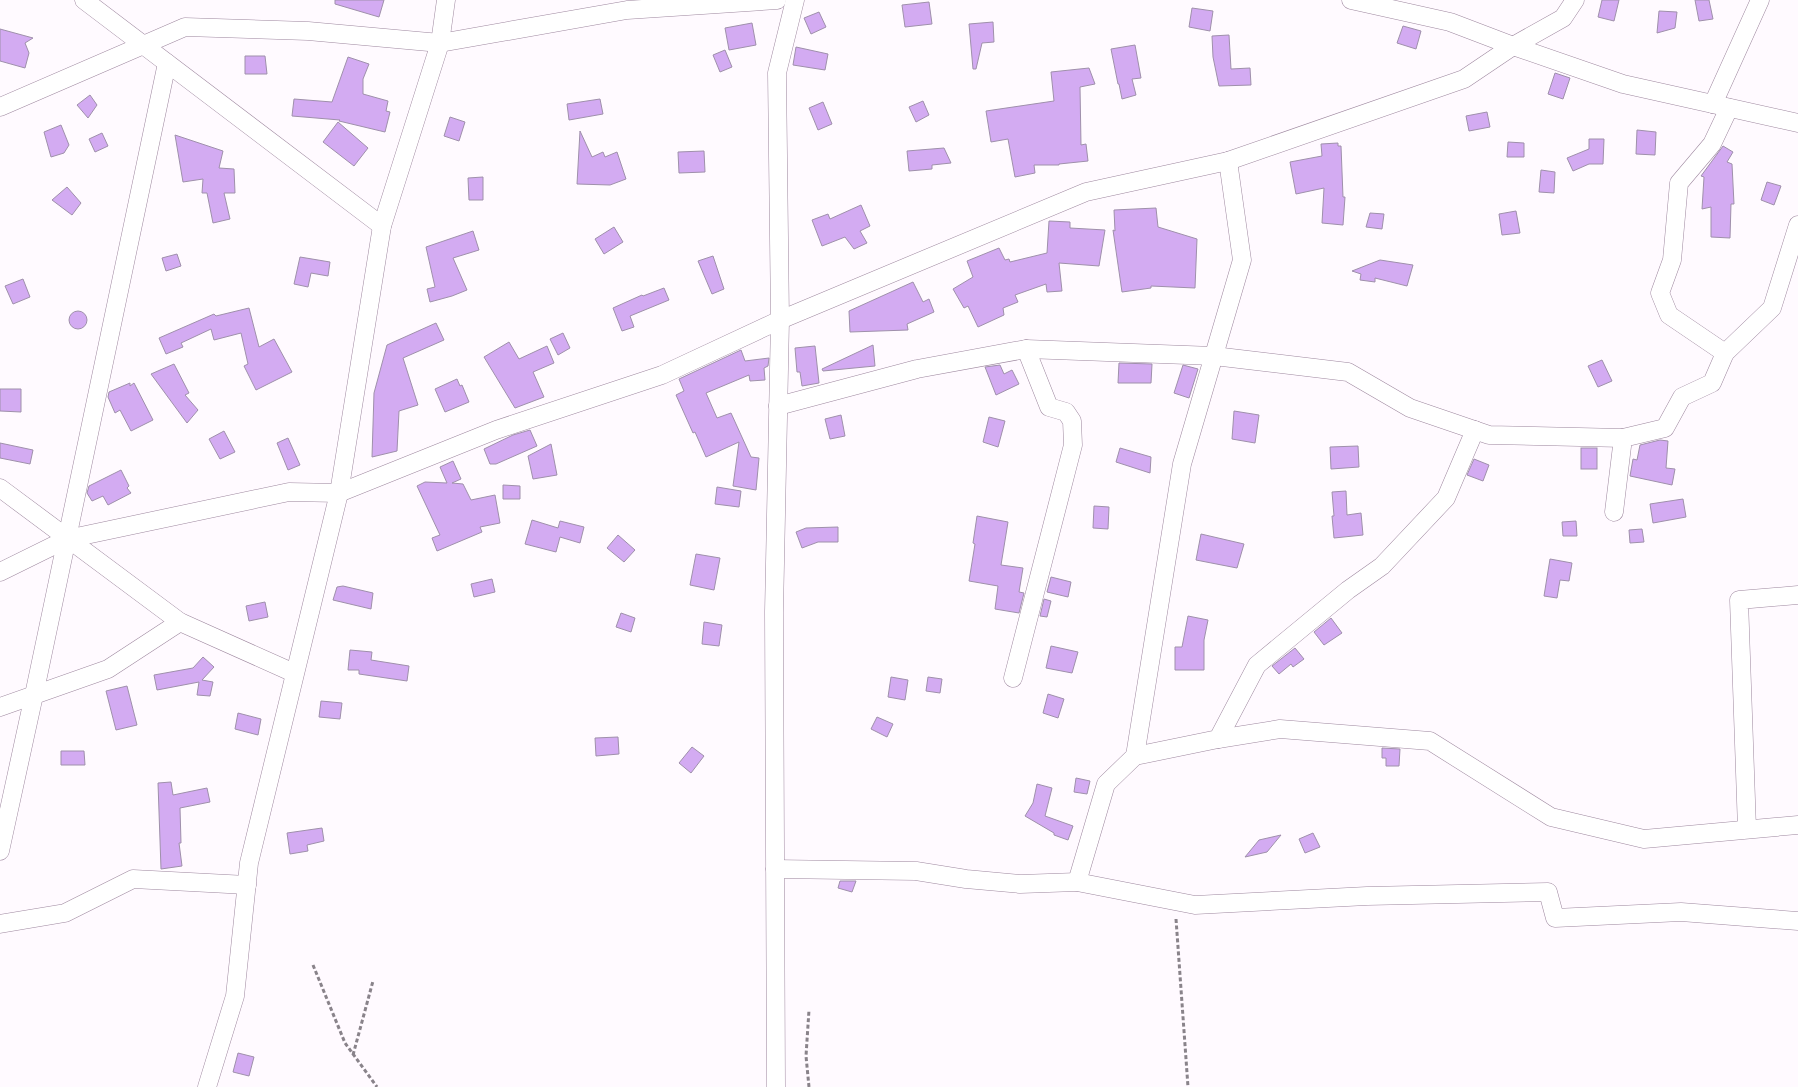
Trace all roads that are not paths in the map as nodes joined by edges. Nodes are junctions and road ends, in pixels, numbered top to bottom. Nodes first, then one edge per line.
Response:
1 (84, 0) edge
2 (777, 0) edge
3 (795, 0) edge
4 (1351, 0) edge
5 (1575, 0) edge
6 (1760, 0) edge
7 (442, 2) edge
8 (1381, 3) edge
9 (440, 43) junction
10 (144, 45) junction
11 (1513, 46) junction
12 (167, 63) junction
13 (0, 106) edge
14 (1721, 106) junction
15 (1798, 123) edge
16 (1228, 161) junction
17 (1798, 225) edge
18 (382, 226) junction
19 (780, 320) junction
20 (1026, 349) junction
21 (1725, 353) junction
22 (1214, 356) junction
23 (778, 406) junction
24 (1475, 430) junction
25 (1623, 438) junction
26 (0, 488) edge
27 (339, 493) junction
28 (1614, 512) dead end
29 (67, 539) junction
30 (0, 572) edge
31 (1798, 595) edge
32 (180, 622) junction
33 (294, 674) junction
34 (1013, 678) dead end
35 (34, 695) junction
36 (0, 707) edge
37 (1218, 739) junction
38 (1134, 756) junction
39 (1798, 825) edge
40 (1747, 829) junction
41 (0, 850) edge
42 (775, 869) junction
43 (1077, 882) junction
44 (247, 885) junction
45 (1798, 921) edge
46 (0, 924) edge
47 (208, 1087) edge
48 (776, 1087) edge

1 - 10 street
2 - 9 street
3 - 19 street
4 - 8 street
5 - 11 street
6 - 14 street
7 - 9 street
8 - 11 street
9 - 10 street
9 - 18 street
10 - 12 street
10 - 13 street
11 - 14 street
11 - 16 street
12 - 18 street
12 - 29 street
14 - 15 street
14 - 21 street
16 - 19 street
16 - 22 street
17 - 21 street
18 - 27 street
19 - 23 street
19 - 27 street
20 - 22 street
20 - 23 street
20 - 34 street
21 - 25 street
22 - 24 street
22 - 38 street
23 - 42 street
24 - 25 street
24 - 37 street
25 - 28 street
26 - 29 street
27 - 29 street
27 - 33 street
29 - 30 street
29 - 32 street
29 - 35 street
31 - 40 street
32 - 33 street
32 - 35 street
33 - 44 street
35 - 36 street
35 - 41 street
37 - 38 street
37 - 40 street
38 - 43 street
39 - 40 street
42 - 43 street
42 - 48 street
43 - 45 street
44 - 46 street
44 - 47 street

